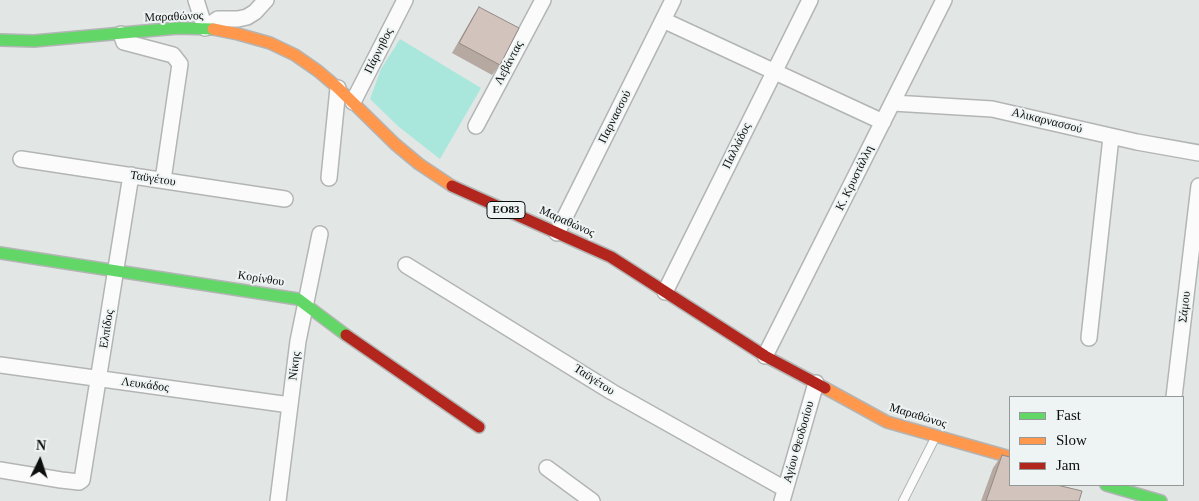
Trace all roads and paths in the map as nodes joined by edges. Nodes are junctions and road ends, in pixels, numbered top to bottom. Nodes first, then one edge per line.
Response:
1 (196, 0) edge
2 (266, 0) edge
3 (405, 0) edge
4 (543, 0) edge
5 (673, 0) edge
6 (810, 0) edge
7 (944, 0) edge
8 (663, 20) junction
9 (205, 28) junction
10 (121, 34) junction
11 (0, 40) edge
12 (773, 72) junction
13 (338, 88) junction
14 (353, 102) junction
15 (892, 103) junction
16 (883, 122) junction
17 (476, 126) dead end
18 (1111, 137) junction
19 (1199, 153) edge
20 (21, 159) dead end
21 (131, 175) junction
22 (329, 178) dead end
23 (163, 180) junction
24 (1199, 186) edge
25 (285, 199) dead end
26 (557, 233) junction
27 (320, 234) dead end
28 (0, 253) edge
29 (406, 265) dead end
30 (116, 270) junction
31 (665, 292) junction
32 (306, 304) junction
33 (1089, 338) dead end
34 (765, 356) junction
35 (0, 365) edge
36 (98, 379) junction
37 (816, 382) junction
38 (1174, 396) edge
39 (290, 405) junction
40 (480, 427) dead end
41 (936, 436) junction
42 (1009, 457) edge
43 (547, 468) dead end
44 (0, 470) edge
45 (1110, 486) edge
46 (1141, 494) edge
47 (783, 495) edge
48 (278, 500) edge
49 (592, 501) edge
50 (903, 501) edge
51 (1161, 501) edge

1 - 9 street
2 - 9 street
3 - 14 street, Πάρνηθος
4 - 17 street, Λεβάντας
5 - 8 street, Παρνασσού
6 - 12 street, Παλλάδος
7 - 15 street, Κ. Κρυστάλλη
8 - 12 street
8 - 26 street, Παρνασσού
9 - 10 main road, Μαραθώνος / ΕΟ83
9 - 13 main road, Μαραθώνος / ΕΟ83
10 - 11 main road, Μαραθώνος / ΕΟ83
10 - 23 street
12 - 16 street
12 - 31 street, Παλλάδος
13 - 14 main road, Μαραθώνος / ΕΟ83
13 - 22 street
14 - 26 main road, Μαραθώνος / ΕΟ83
15 - 16 street, Κ. Κρυστάλλη
15 - 18 street, Αλικαρνασσού
16 - 34 street, Κ. Κρυστάλλη
18 - 19 street, Αλικαρνασσού
18 - 33 street
20 - 21 street, Ταϋγέτου
21 - 23 street, Ταϋγέτου
21 - 30 street, Ελπίδος
23 - 25 street, Ταϋγέτου
24 - 38 street, Σάμου
26 - 31 main road, Μαραθώνος / ΕΟ83
27 - 32 street, Νίκης
28 - 30 main road, Κορίνθου
29 - 47 street, Ταϋγέτου
30 - 32 main road, Κορίνθου
30 - 36 street, Ελπίδος
31 - 34 main road, Μαραθώνος / ΕΟ83
32 - 39 street, Νίκης
32 - 40 main road, Κορίνθου
34 - 37 main road, Μαραθώνος / ΕΟ83
35 - 36 street, Λευκάδος
36 - 39 street, Λευκάδος
36 - 44 street, Ελπίδος
37 - 41 main road, Μαραθώνος / ΕΟ83
37 - 47 street, Αγίου Θεοδοσίου
39 - 48 street, Νίκης
41 - 42 main road, Μαραθώνος / ΕΟ83
41 - 50 lane
43 - 49 street
45 - 46 main road
46 - 51 main road

